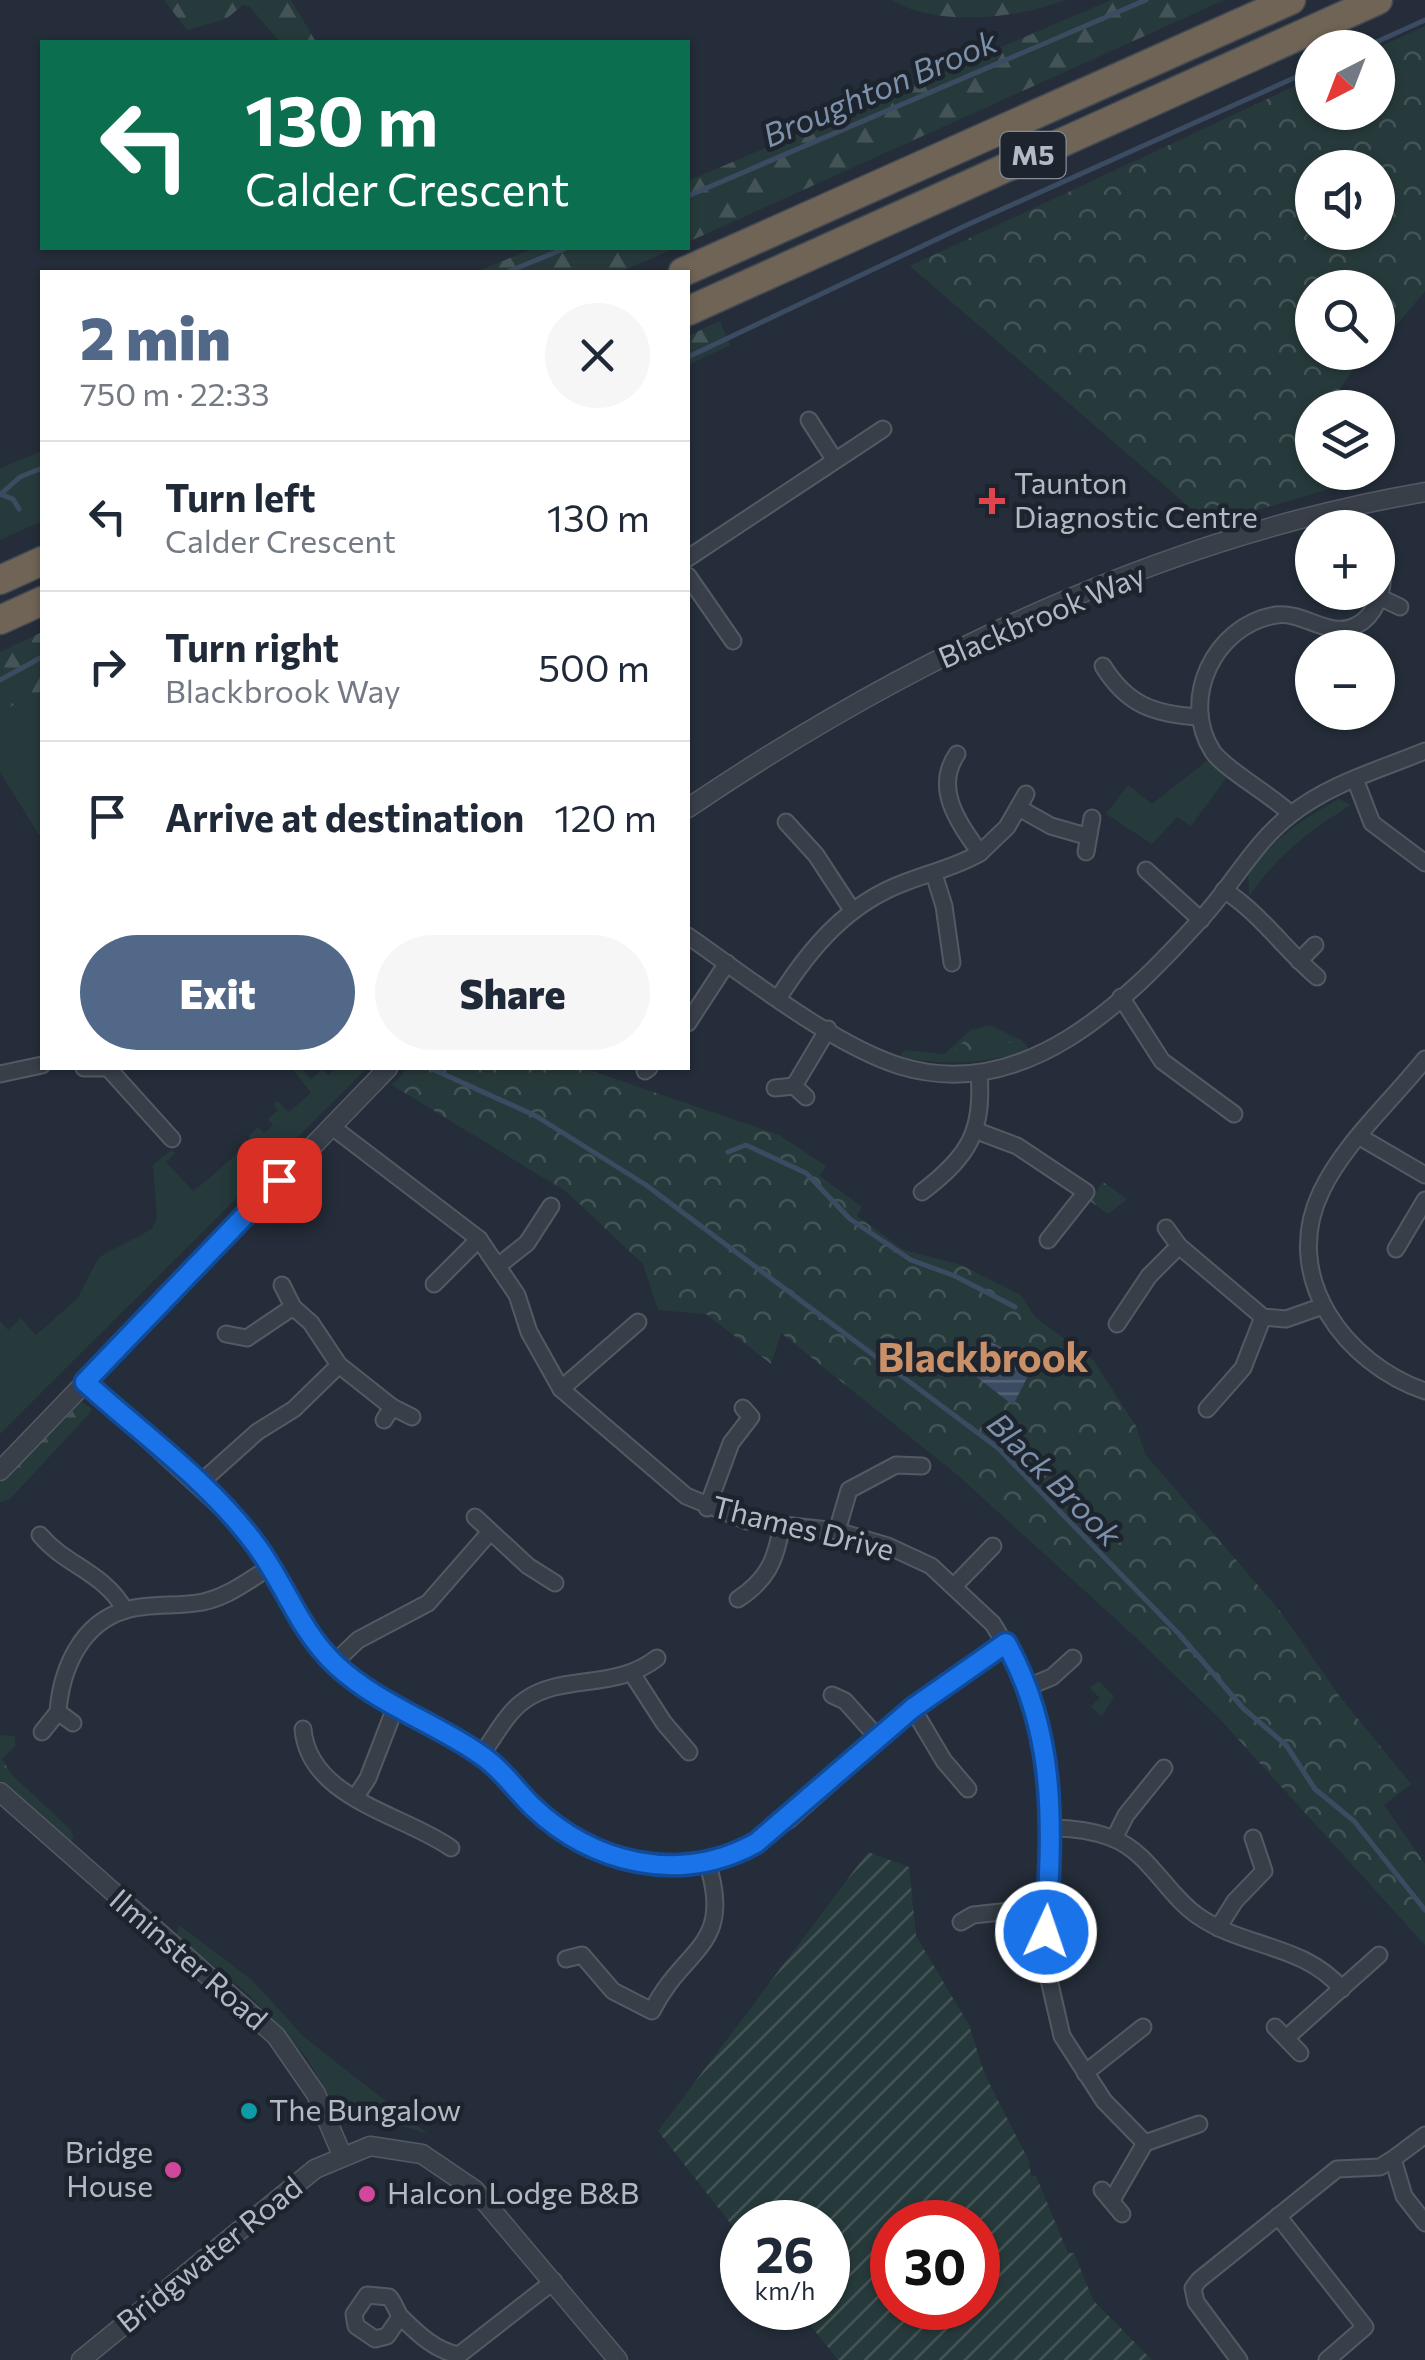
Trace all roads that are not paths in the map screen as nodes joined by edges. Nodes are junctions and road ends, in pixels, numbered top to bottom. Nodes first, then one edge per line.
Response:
1 (1291, 0) edge
2 (1378, 0) edge
3 (687, 270) edge
4 (690, 310) edge
5 (809, 420) dead end
6 (883, 428) dead end
7 (834, 459) junction
8 (1425, 492) edge
9 (40, 548) edge
10 (690, 557) edge
11 (0, 558) edge
12 (40, 562) edge
13 (690, 579) edge
14 (0, 580) edge
15 (37, 603) edge
16 (1395, 605) edge
17 (1400, 607) dead end
18 (1370, 610) edge
19 (0, 623) edge
20 (733, 641) dead end
21 (1103, 666) dead end
22 (1198, 717) junction
23 (1425, 751) edge
24 (957, 754) dead end
25 (1354, 779) junction
26 (690, 805) edge
27 (1290, 814) junction
28 (1092, 818) dead end
29 (786, 822) dead end
30 (980, 853) junction
31 (1425, 863) edge
32 (1156, 872) dead end
33 (934, 874) junction
34 (1224, 890) junction
35 (852, 910) junction
36 (1201, 920) junction
37 (690, 937) edge
38 (1315, 945) dead end
39 (1299, 961) junction
40 (952, 963) dead end
41 (727, 964) junction
42 (1317, 977) dead end
43 (1121, 996) junction
44 (779, 997) junction
45 (690, 1019) edge
46 (828, 1029) junction
47 (1425, 1059) edge
48 (40, 1065) edge
49 (110, 1070) edge
50 (386, 1070) edge
51 (979, 1072) junction
52 (0, 1074) edge
53 (775, 1088) dead end
54 (1234, 1114) dead end
55 (331, 1126) junction
56 (978, 1131) junction
57 (1360, 1136) junction
58 (172, 1139) dead end
59 (1425, 1174) edge
60 (1096, 1178) dead end
61 (922, 1192) dead end
62 (1086, 1192) junction
63 (1425, 1200) edge
64 (550, 1206) dead end
65 (1166, 1228) dead end
66 (479, 1239) junction
67 (1048, 1240) dead end
68 (1179, 1246) junction
69 (1396, 1250) dead end
70 (498, 1266) junction
71 (434, 1284) dead end
72 (282, 1285) dead end
73 (293, 1306) junction
74 (1322, 1306) junction
75 (1263, 1316) junction
76 (1118, 1324) dead end
77 (635, 1332) dead end
78 (226, 1334) dead end
79 (339, 1365) junction
80 (85, 1382) junction
81 (561, 1389) junction
82 (1425, 1391) edge
83 (1208, 1410) dead end
84 (770, 1414) dead end
85 (412, 1418) dead end
86 (922, 1466) dead end
87 (0, 1471) edge
88 (199, 1484) junction
89 (706, 1508) junction
90 (475, 1517) dead end
91 (781, 1528) junction
92 (837, 1531) junction
93 (490, 1532) junction
94 (43, 1545) dead end
95 (993, 1546) dead end
96 (271, 1567) junction
97 (543, 1583) dead end
98 (956, 1584) junction
99 (738, 1599) dead end
100 (125, 1610) junction
101 (1006, 1643) junction
102 (657, 1658) dead end
103 (1073, 1658) dead end
104 (334, 1663) junction
105 (633, 1675) junction
106 (1030, 1686) junction
107 (843, 1695) dead end
108 (395, 1708) junction
109 (913, 1708) junction
110 (58, 1712) junction
111 (73, 1723) dead end
112 (303, 1729) dead end
113 (42, 1732) dead end
114 (878, 1738) junction
115 (305, 1748) junction
116 (676, 1748) dead end
117 (288, 1754) dead end
118 (481, 1755) junction
119 (1164, 1768) dead end
120 (968, 1789) dead end
121 (0, 1792) edge
122 (355, 1798) junction
123 (1051, 1828) junction
124 (1254, 1838) dead end
125 (1114, 1839) junction
126 (451, 1848) dead end
127 (707, 1862) junction
128 (1047, 1907) junction
129 (967, 1913) dead end
130 (1218, 1928) junction
131 (578, 1954) dead end
132 (1380, 1955) dead end
133 (1342, 1989) junction
134 (652, 2012) junction
135 (1133, 2029) dead end
136 (646, 2030) dead end
137 (1300, 2053) dead end
138 (1085, 2074) junction
139 (1199, 2124) dead end
140 (1425, 2135) edge
141 (1145, 2144) junction
142 (342, 2155) junction
143 (1393, 2159) junction
144 (1112, 2201) dead end
145 (1278, 2216) junction
146 (1425, 2223) edge
147 (554, 2281) junction
148 (400, 2317) dead end
149 (81, 2360) edge
150 (618, 2360) edge
151 (1239, 2360) edge
152 (1326, 2360) edge

1 - 3 highway, M5
2 - 4 highway, M5
5 - 7 street
6 - 7 street
7 - 10 street
8 - 26 street, Blackbrook Way
9 - 11 highway
12 - 14 highway
13 - 20 street
15 - 19 highway
16 - 17 street
18 - 22 street
21 - 22 street
22 - 27 street
23 - 25 street
24 - 30 street
25 - 27 street
25 - 31 street
27 - 34 street
28 - 30 street
29 - 35 street
30 - 33 street
32 - 36 street
33 - 35 street
33 - 40 street
34 - 36 street
34 - 39 street
35 - 44 street
36 - 43 street
37 - 41 street
38 - 39 street
39 - 42 street
41 - 44 street
41 - 45 street
43 - 51 street
43 - 54 street
44 - 46 street
46 - 51 street
46 - 53 street
47 - 57 street
48 - 52 street
49 - 58 street
50 - 55 street
51 - 56 street
55 - 66 street, Thames Drive
55 - 80 street
56 - 61 street
56 - 62 street
57 - 59 street
57 - 74 street
60 - 62 street
62 - 67 street
63 - 69 street
64 - 70 street
65 - 68 street
66 - 70 street, Thames Drive
66 - 71 street
68 - 75 street
68 - 76 street
70 - 81 street, Thames Drive
72 - 73 street
73 - 78 street
73 - 79 street
74 - 75 street
74 - 82 street
75 - 83 street
77 - 81 street
79 - 85 street
79 - 88 street
80 - 87 street
80 - 88 street
81 - 89 street, Thames Drive
84 - 89 street
86 - 92 street
88 - 96 street
89 - 91 street, Thames Drive
90 - 93 street
91 - 92 street, Thames Drive
91 - 99 street
92 - 98 street, Thames Drive
93 - 97 street
93 - 104 street
94 - 100 street
95 - 98 street
96 - 100 street
96 - 104 street
98 - 101 street, Thames Drive
100 - 110 street
101 - 106 street, Thames Drive
101 - 109 street
102 - 105 street
103 - 106 street
104 - 108 street
105 - 116 street
105 - 118 street
106 - 123 street, Thames Drive
107 - 114 street
108 - 118 street
108 - 122 street
109 - 114 street
109 - 120 street
110 - 111 street
110 - 113 street
112 - 115 street
114 - 127 street
115 - 117 street
115 - 122 street
118 - 127 street
119 - 125 street
121 - 142 street, Ilminster Road
122 - 126 street
123 - 125 street
123 - 128 street, Thames Drive
124 - 130 street
125 - 130 street
127 - 134 street
128 - 129 street
128 - 138 street, Thames Drive
130 - 133 street
131 - 134 street
132 - 133 street
133 - 137 street
134 - 136 street
135 - 138 street
138 - 141 street, Thames Drive
139 - 141 street
140 - 143 street
141 - 144 street
142 - 147 street
142 - 149 street, Bridgwater Road
143 - 145 street
143 - 146 street
145 - 151 street
145 - 152 street
147 - 148 street
147 - 150 street

